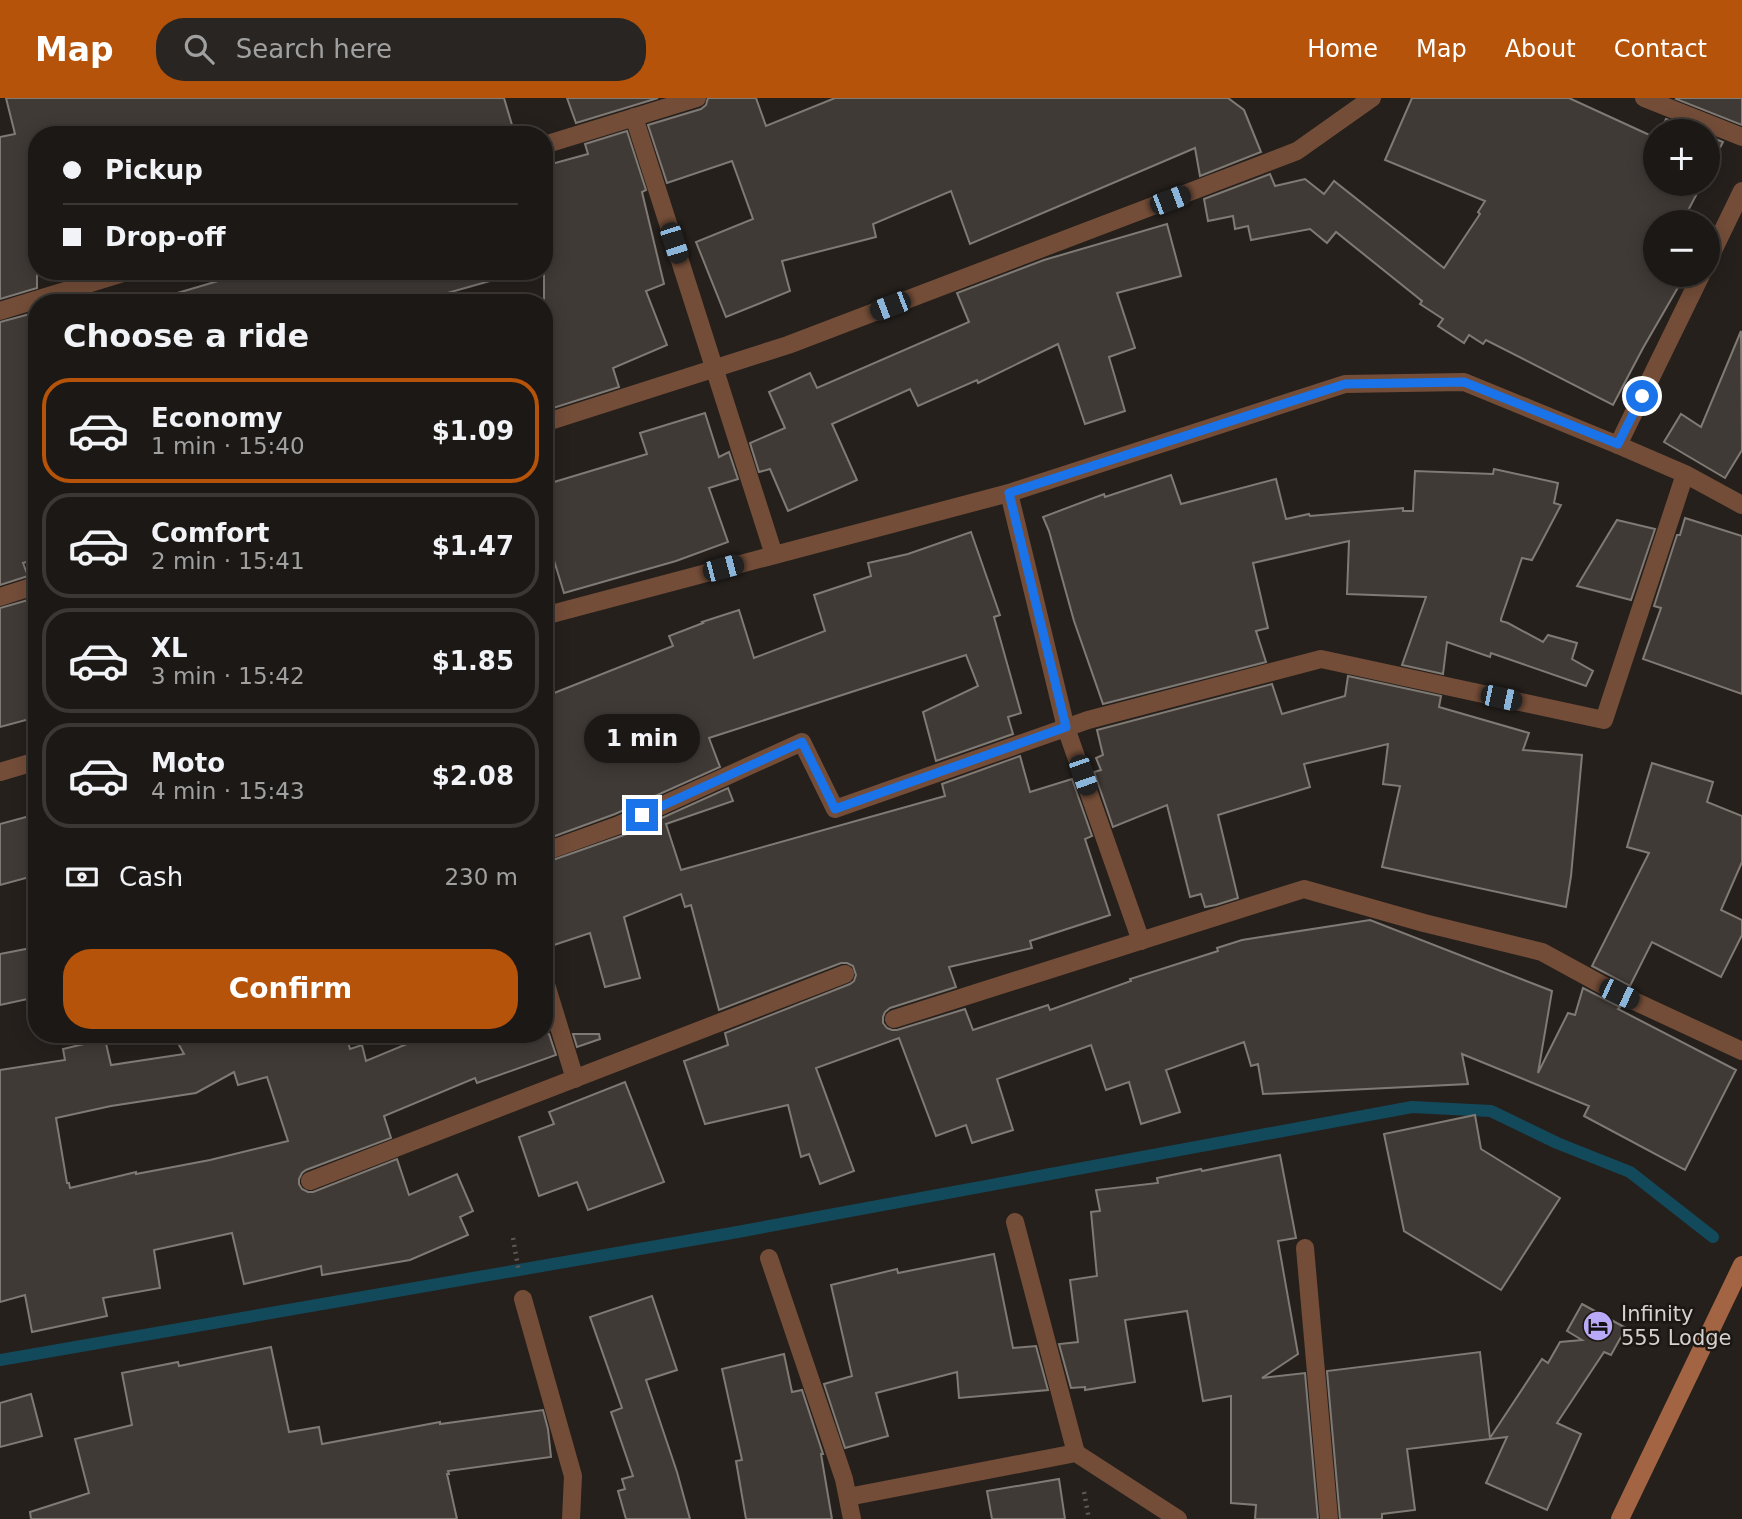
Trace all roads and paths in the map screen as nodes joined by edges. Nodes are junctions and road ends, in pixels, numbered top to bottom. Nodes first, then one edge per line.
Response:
1 (697, 98) edge
2 (1372, 98) edge
3 (1644, 98) edge
4 (634, 117) junction
5 (1742, 137) edge
6 (553, 142) edge
7 (1742, 191) edge
8 (1720, 236) edge
9 (110, 280) edge
10 (1695, 287) edge
11 (80, 294) edge
12 (28, 305) edge
13 (0, 311) edge
14 (714, 368) junction
15 (553, 420) edge
16 (1618, 444) junction
17 (1685, 474) junction
18 (1009, 493) junction
19 (1742, 505) edge
20 (774, 555) junction
21 (28, 588) edge
22 (0, 597) edge
23 (553, 614) edge
24 (1066, 727) junction
25 (28, 764) edge
26 (0, 772) edge
27 (553, 849) edge
28 (1142, 941) junction
29 (845, 974) dead end
30 (553, 1007) edge
31 (894, 1019) dead end
32 (1742, 1051) edge
33 (575, 1079) junction
34 (310, 1181) dead end
35 (1015, 1222) dead end
36 (1305, 1248) dead end
37 (769, 1258) dead end
38 (1742, 1265) edge
39 (523, 1299) dead end
40 (1076, 1452) junction
41 (848, 1497) junction
42 (572, 1519) edge
43 (852, 1519) edge
44 (1178, 1519) edge
45 (1329, 1519) edge
46 (1620, 1519) edge

1 - 4 street
2 - 14 street
3 - 5 street
4 - 6 street
4 - 14 street
7 - 8 street
9 - 11 street
10 - 16 street
12 - 13 street
14 - 15 street
14 - 20 street
16 - 17 street
16 - 18 street
17 - 19 street
17 - 24 street
18 - 20 street
18 - 24 street
20 - 23 street
21 - 22 street
24 - 27 street
24 - 28 street
25 - 26 street
28 - 31 street
28 - 32 street
29 - 33 street
30 - 33 street
33 - 34 street
35 - 40 street
36 - 45 street
37 - 41 street
38 - 46 main road
39 - 42 street
40 - 41 street
40 - 44 street
41 - 43 street

